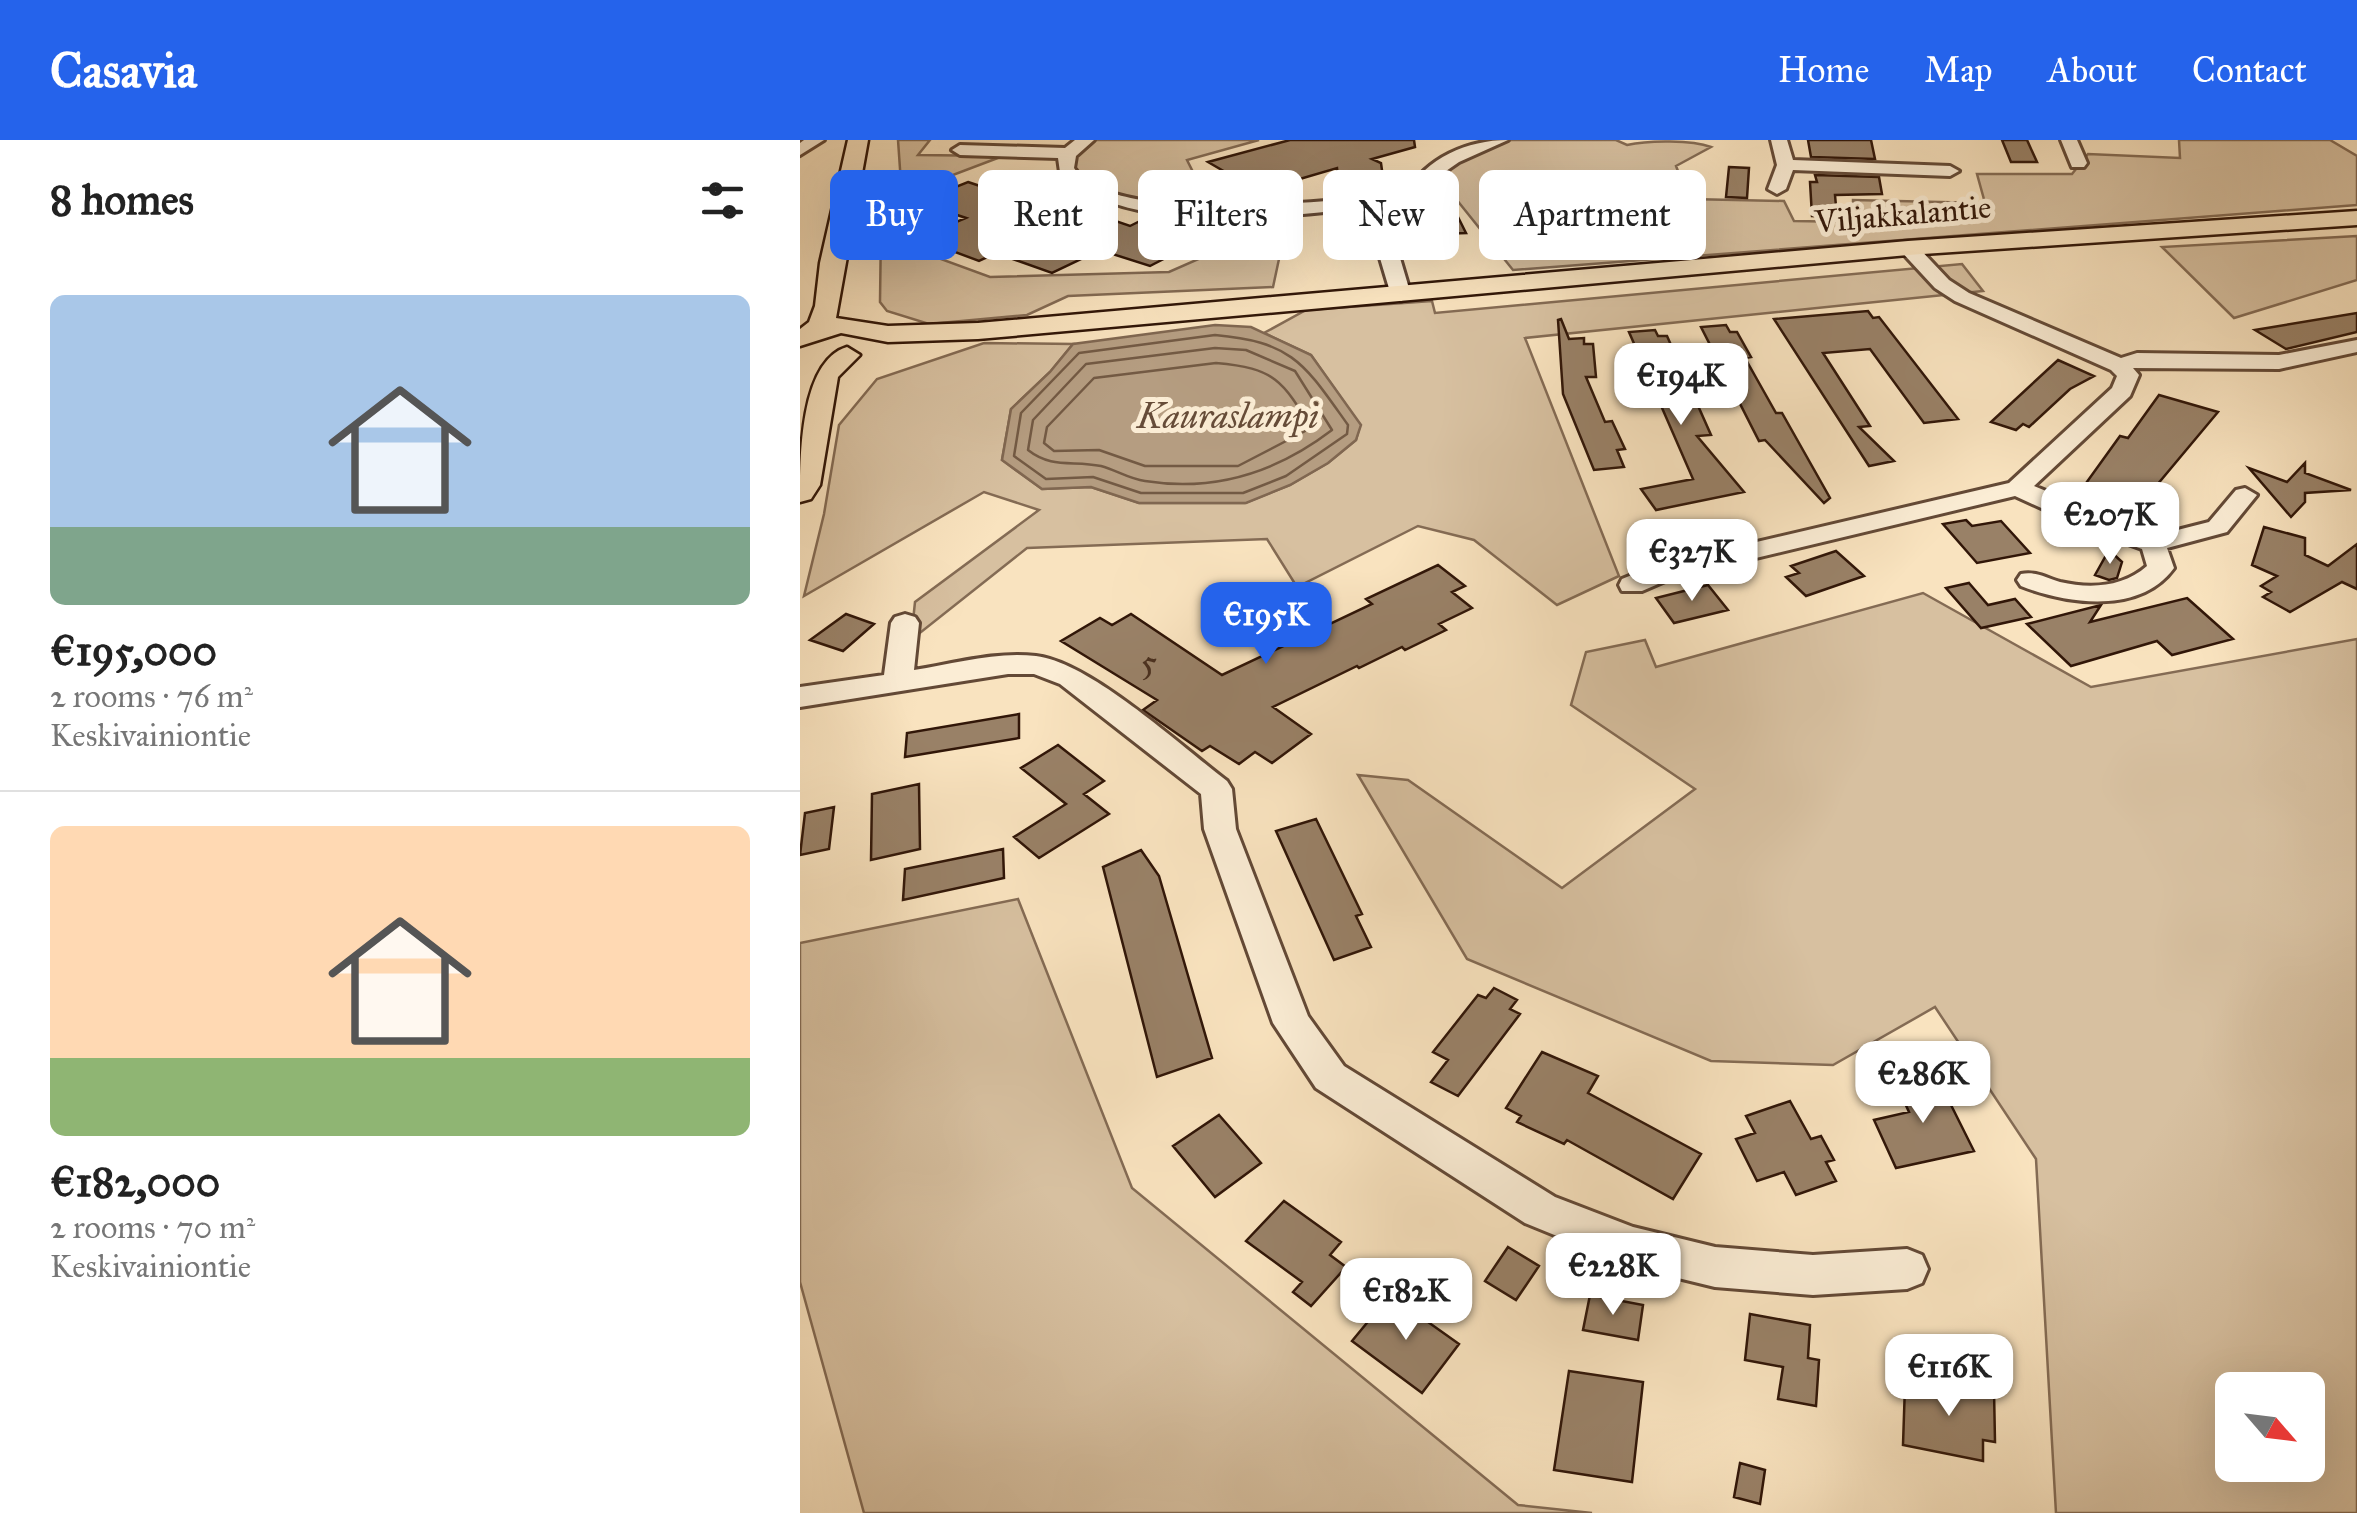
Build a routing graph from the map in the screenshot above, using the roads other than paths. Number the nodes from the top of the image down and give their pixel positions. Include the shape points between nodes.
1 (816, 140) edge
2 (858, 140) edge
3 (868, 140) edge
4 (1086, 140) edge
5 (1500, 140) edge
6 (1779, 140) edge
7 (2070, 140) edge
8 (800, 150) edge
9 (960, 150) dead end
10 (1068, 153) junction
11 (2078, 163) dead end
12 (1786, 164) junction
13 (1430, 170) edge
14 (1950, 171) dead end
15 (1777, 189) dead end
16 (1323, 204) edge
17 (2357, 218) edge
18 (1908, 248) junction
19 (1390, 260) edge
20 (1400, 295) junction
21 (859, 340) junction
22 (804, 342) edge
23 (2357, 346) edge
24 (2119, 364) junction
25 (800, 429) edge
26 (2018, 488) junction
27 (800, 493) edge
28 (2245, 495) dead end
29 (2153, 544) junction
30 (2030, 580) dead end
31 (1632, 585) dead end
32 (905, 624) dead end
33 (898, 682) junction
34 (800, 697) edge
35 (1907, 1269) dead end

1 - 8 street
2 - 22 main road via 827,314
3 - 21 main road via 848,251 850,311
4 - 10 street
5 - 13 street
6 - 12 street
7 - 11 street
9 - 10 street
10 - 16 street via 1064,167 1075,183 1112,202 1218,210
12 - 14 street
12 - 15 street
17 - 18 main road, Viljakkalantie
18 - 20 main road, Viljakkalantie
18 - 24 street via 1962,297
19 - 20 street
20 - 21 main road, Viljakkalantie
21 - 22 main road, Viljakkalantie
21 - 27 main road via 825,374
22 - 25 main road
23 - 24 street via 2279,362
24 - 26 street via 2128,376 2122,390
26 - 29 street
26 - 31 street via 1663,572
28 - 29 street via 2218,528
29 - 30 street via 2161,568 2152,578 2114,591 2077,594
32 - 33 street
33 - 34 street
33 - 35 street via 1008,665 1052,668 1216,788 1220,828 1292,1024 1330,1078 1540,1210 1632,1246 1716,1267 1813,1276

